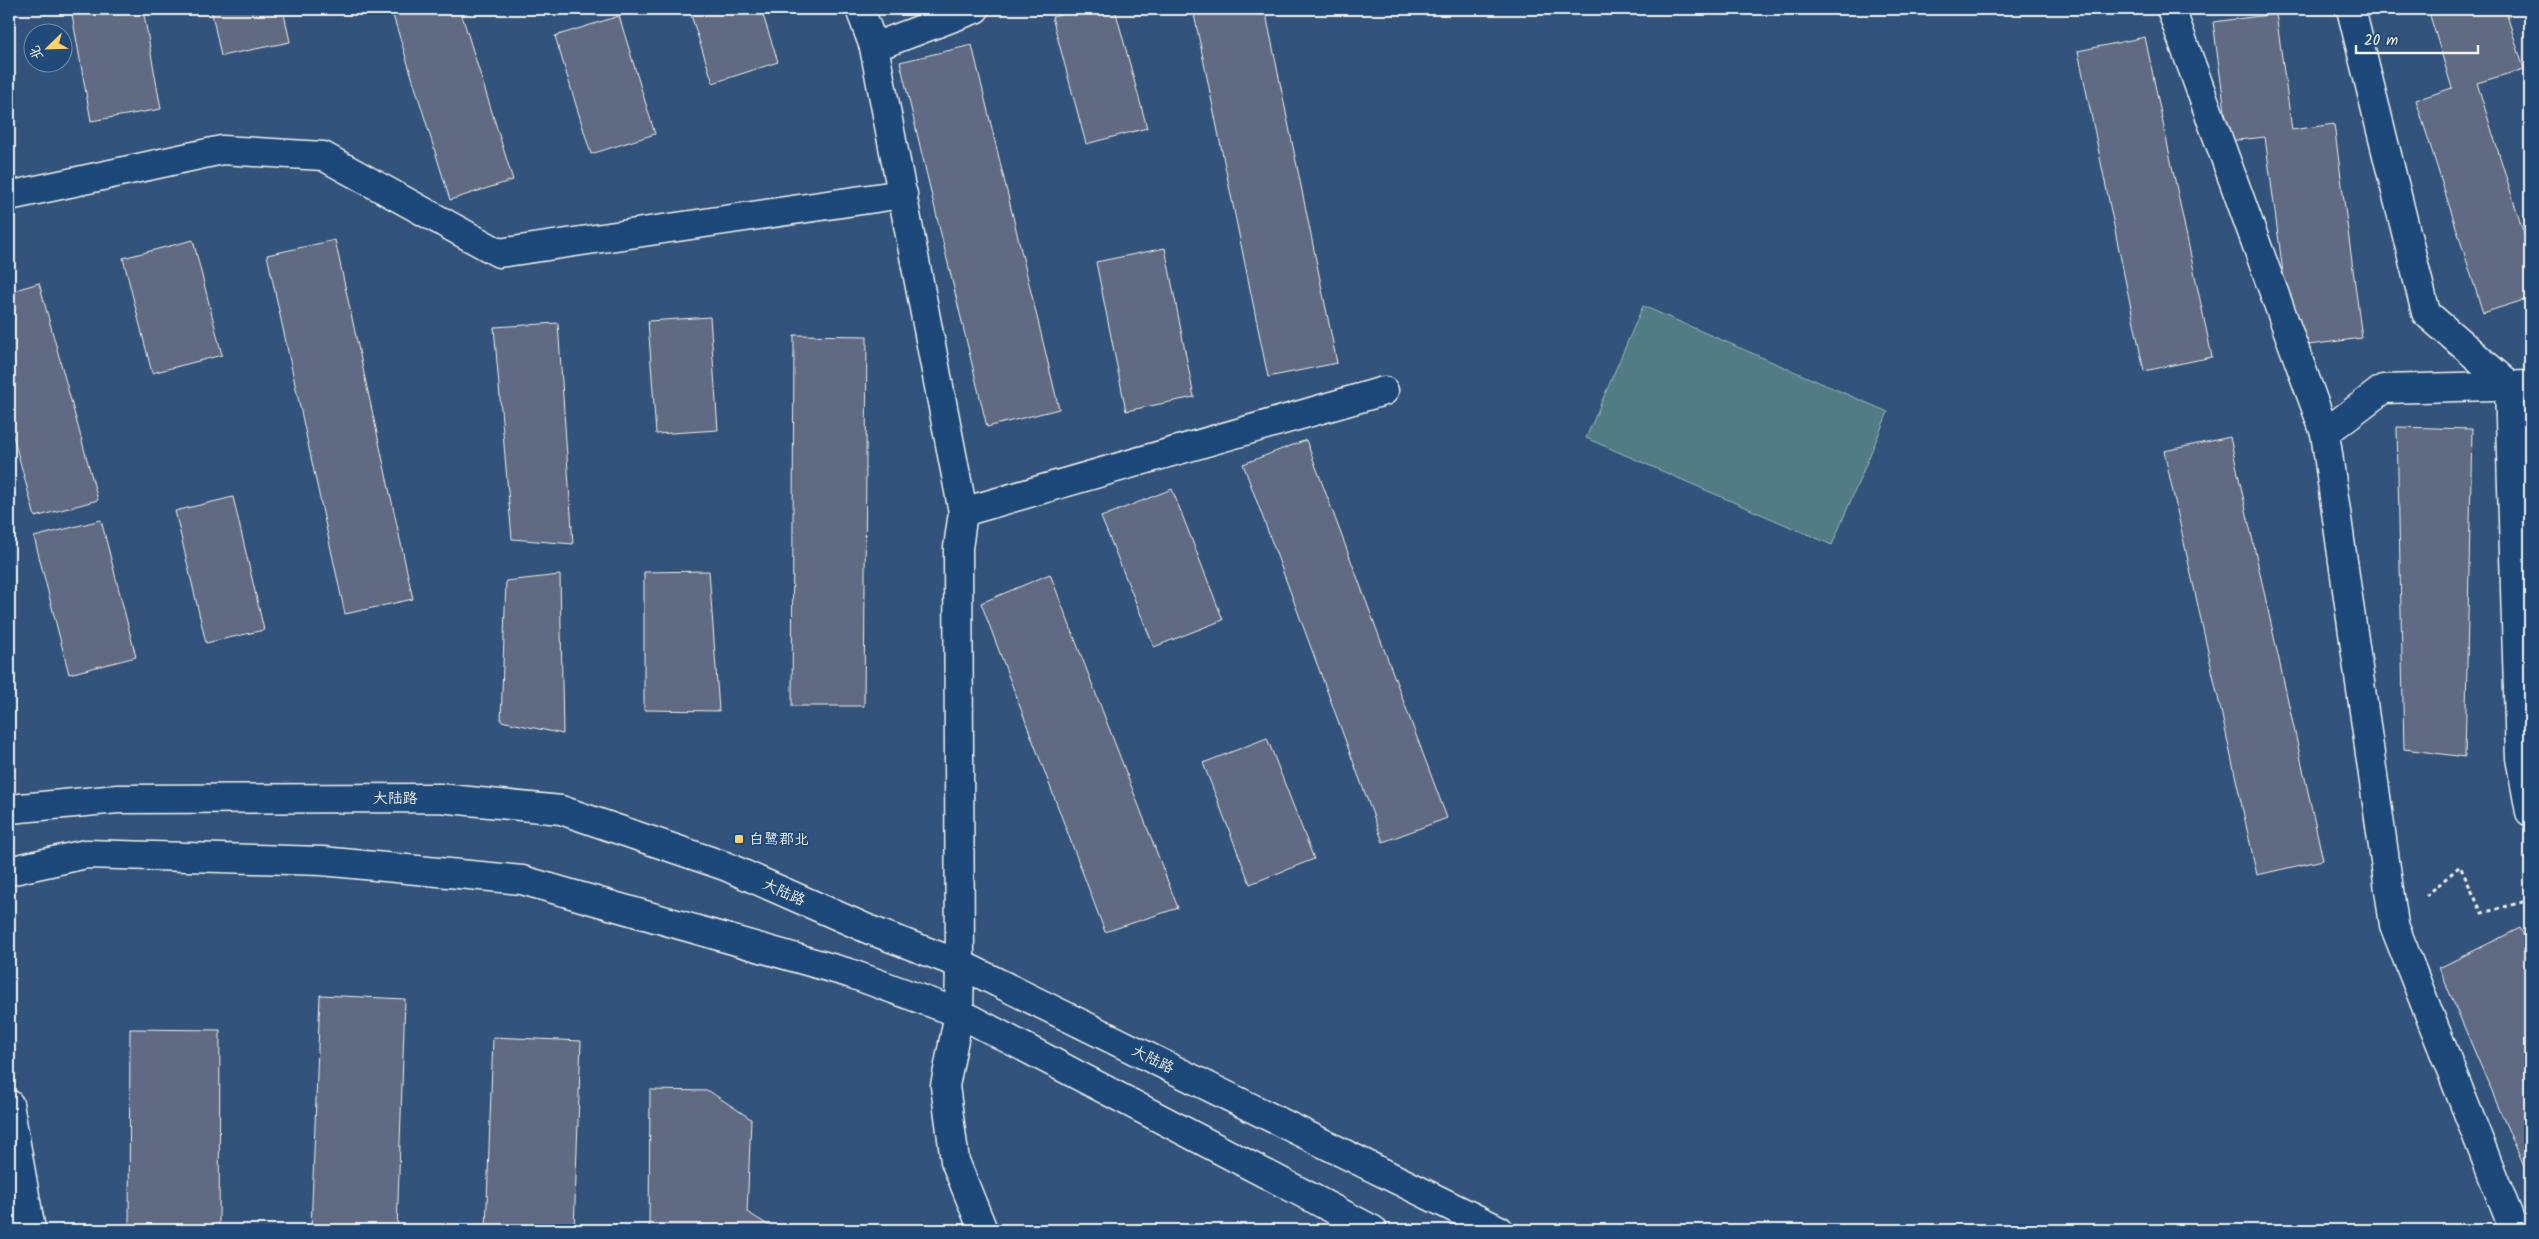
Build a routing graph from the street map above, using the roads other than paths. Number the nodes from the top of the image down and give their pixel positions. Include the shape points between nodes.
1 (860, 9) edge
2 (975, 9) edge
3 (2171, 9) edge
4 (2351, 9) edge
5 (874, 47) junction
6 (902, 194) junction
7 (9, 196) edge
8 (2520, 385) edge
9 (1384, 391) dead end
10 (2325, 433) junction
11 (963, 512) junction
12 (9, 809) edge
13 (2530, 812) edge
14 (9, 871) edge
15 (960, 964) junction
16 (958, 1013) junction
17 (9, 1104) edge
18 (31, 1230) edge
19 (983, 1230) edge
20 (1373, 1230) edge
21 (1499, 1230) edge
22 (2514, 1230) edge

1 - 5 street
2 - 5 street
3 - 10 street
4 - 8 street via 2426,312
5 - 6 street
6 - 7 street via 499,252 323,156 222,150
6 - 11 street
8 - 10 street via 2382,389
8 - 13 street via 2520,758
9 - 11 street
10 - 22 street via 2394,925
11 - 15 street via 958,548
12 - 15 street, 大陆路 via 118,799 439,798 561,810 725,866 870,930
14 - 16 street via 86,854 322,861 522,880 849,973
15 - 16 street
15 - 21 street, 大陆路
16 - 19 street via 945,1086 955,1161
16 - 20 street
17 - 18 street

